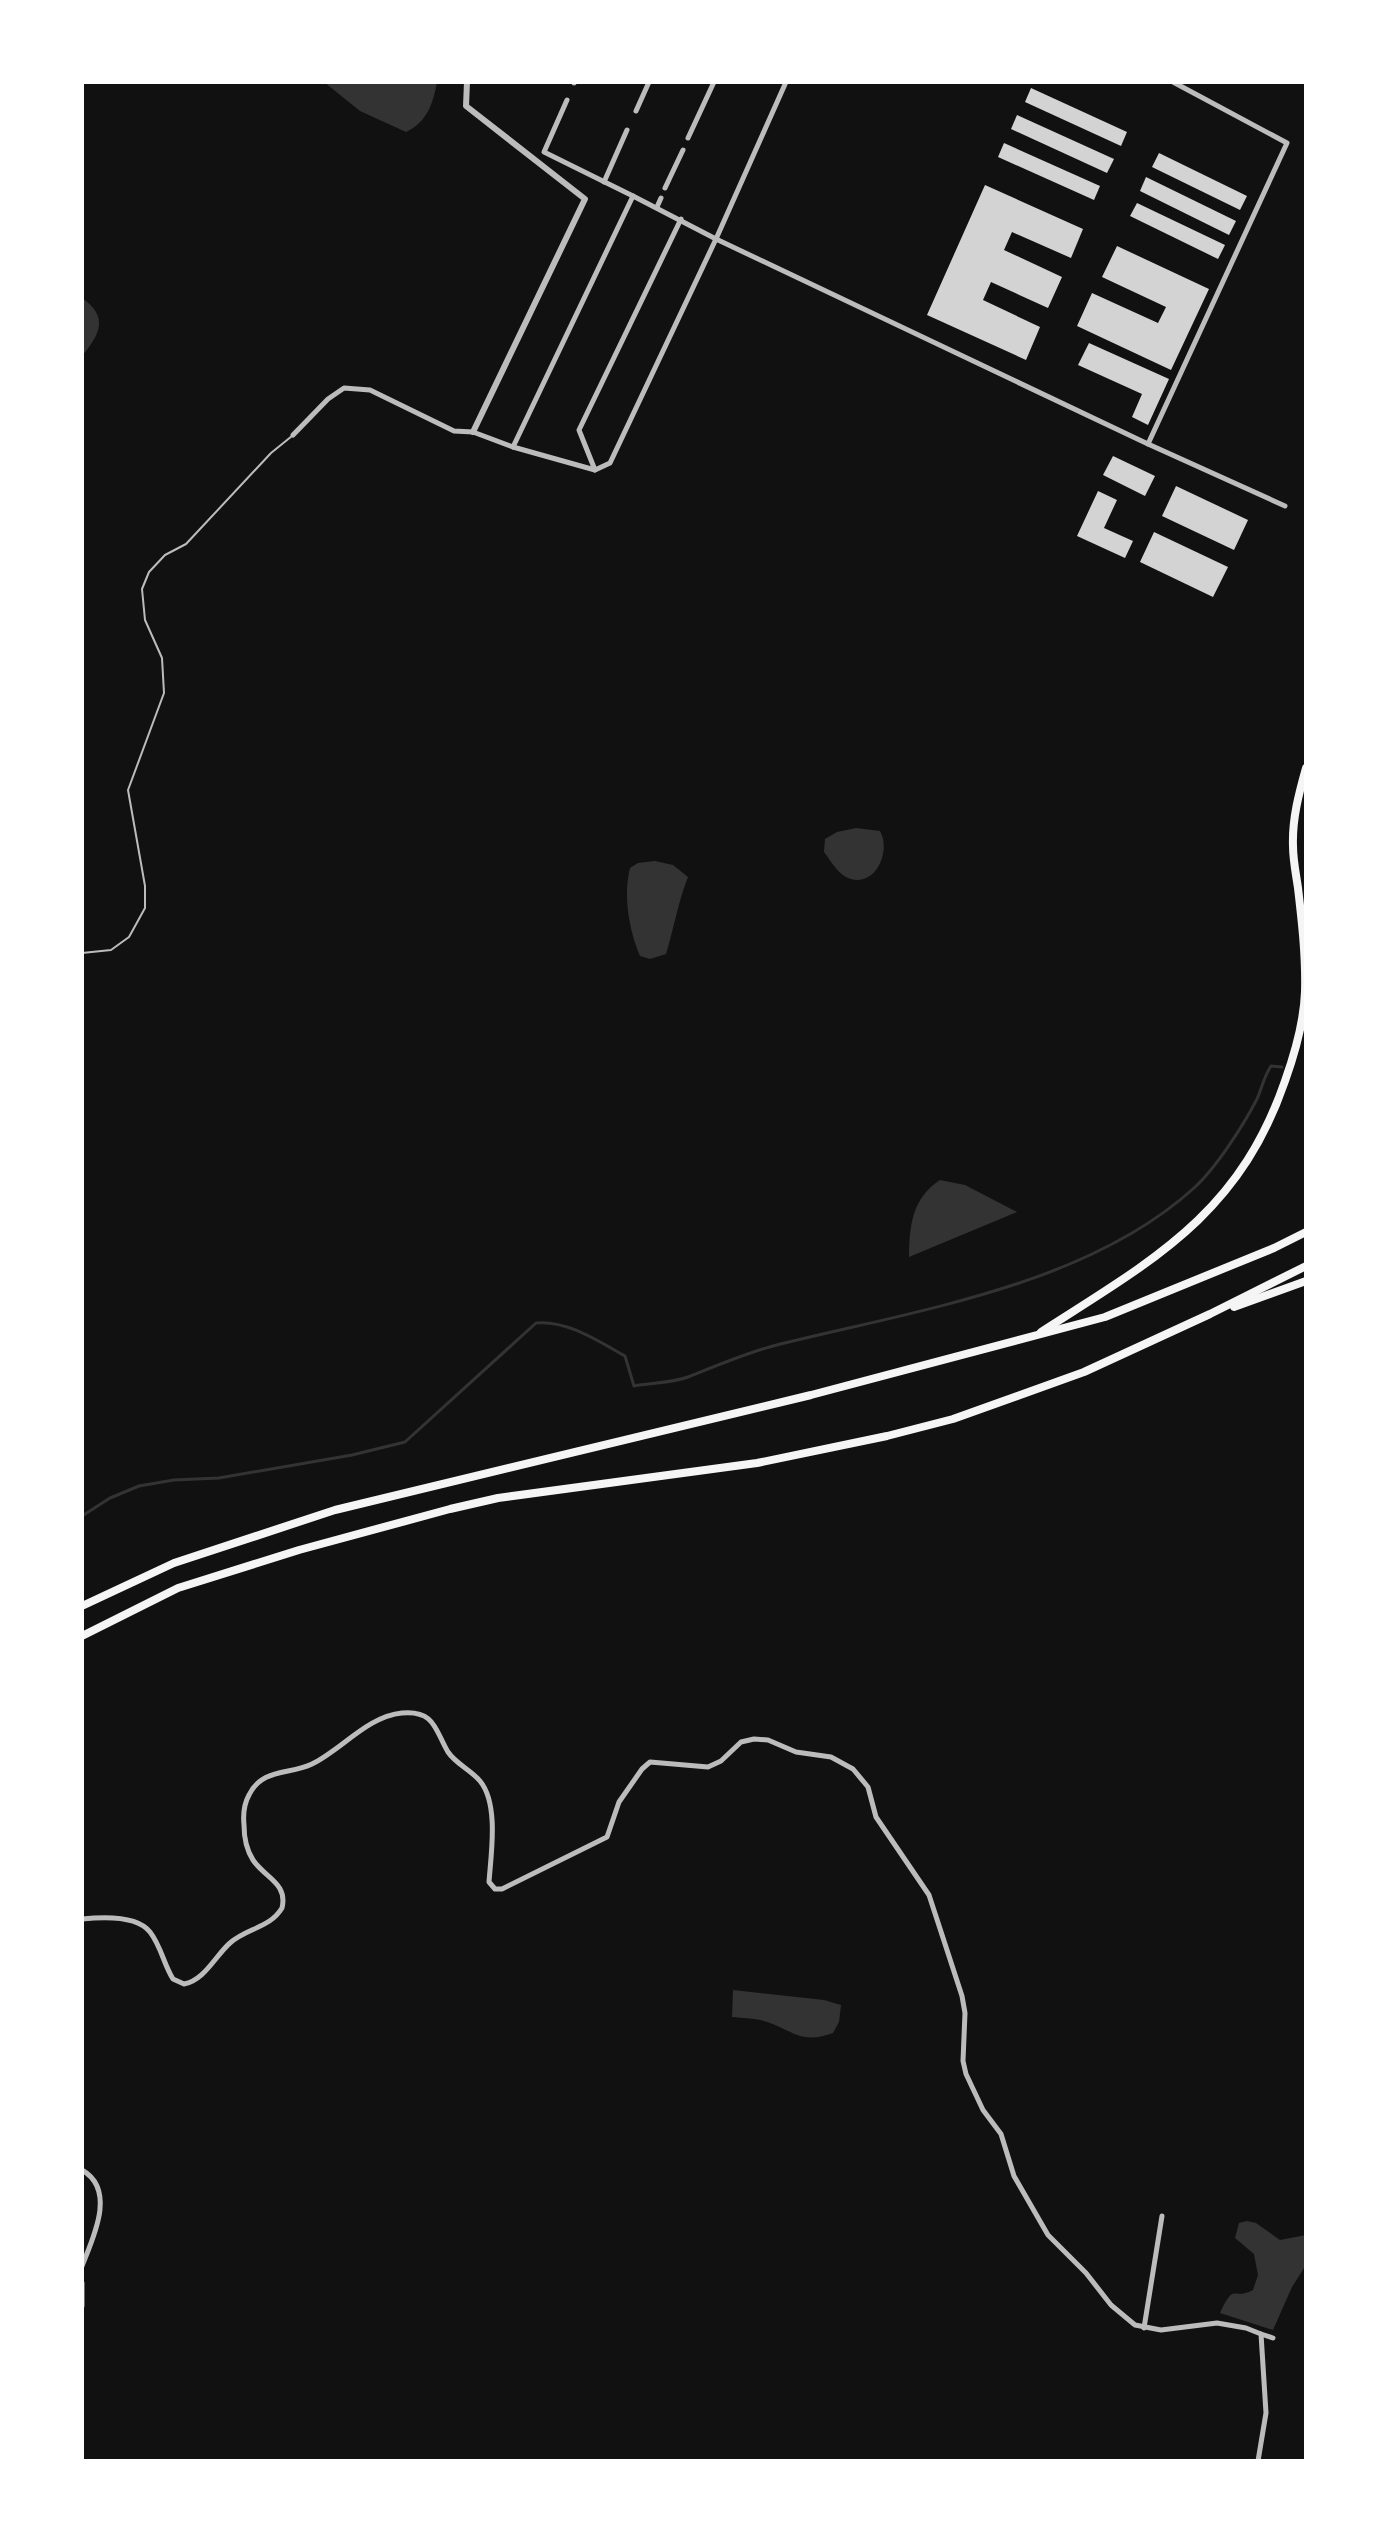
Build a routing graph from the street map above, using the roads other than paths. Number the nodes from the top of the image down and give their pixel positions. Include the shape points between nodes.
1 (467, 82) edge
2 (649, 82) edge
3 (714, 82) edge
4 (786, 82) edge
5 (1173, 82) edge
6 (567, 100) dead end
7 (636, 111) dead end
8 (627, 130) dead end
9 (688, 138) dead end
10 (683, 150) dead end
11 (604, 182) junction
12 (665, 188) dead end
13 (633, 196) junction
14 (661, 198) dead end
15 (657, 207) junction
16 (681, 219) junction
17 (716, 239) junction
18 (473, 432) junction
19 (293, 435) joint
20 (1148, 444) junction
21 (513, 447) junction
22 (595, 470) junction
23 (1285, 506) dead end
24 (1306, 768) edge
25 (1302, 919) junction
26 (1306, 933) edge
27 (82, 953) edge
28 (1306, 1232) edge
29 (1306, 1266) edge
30 (1306, 1281) edge
31 (1210, 1314) junction
32 (1033, 1337) junction
33 (82, 1606) edge
34 (82, 1636) edge
35 (82, 1919) edge
36 (82, 2170) edge
37 (1162, 2216) dead end
38 (82, 2266) edge
39 (82, 2283) edge
40 (82, 2306) edge
41 (1144, 2328) junction
42 (1261, 2334) junction
43 (1273, 2338) dead end
44 (1258, 2461) edge

1 - 18 street via 466,106 585,199
2 - 7 street
3 - 9 street
4 - 17 street
5 - 20 street via 1287,143
6 - 11 street via 544,152
8 - 11 street
10 - 12 street
11 - 13 street
13 - 15 street
13 - 21 street
14 - 15 street
15 - 16 street
16 - 17 street
16 - 22 street via 579,430
17 - 20 street
17 - 22 street via 610,463
18 - 19 street via 454,431 370,390 344,388
18 - 21 street
19 - 27 lane via 186,544 153,566 142,589 145,620 162,658 164,678 164,693 128,790 145,908 129,937 111,950
20 - 23 street
21 - 22 street
24 - 25 highway via 1293,845
25 - 26 highway
25 - 32 highway via 1305,993 1295,1051 1276,1109 1249,1159 1212,1209 1169,1248
28 - 32 highway via 1105,1317
29 - 31 highway
30 - 31 highway
31 - 34 highway via 1084,1372 953,1419 757,1463 450,1509 178,1588
32 - 33 highway via 335,1510 174,1563
35 - 41 street via 143,1925 173,1979 184,1984 197,1980 229,1943 263,1926 282,1908 281,1888 253,1860 245,1842 245,1807 253,1789 261,1779 311,1764 379,1720 400,1713 421,1714 434,1723 448,1751 485,1788 492,1837 489,1882 495,1889 607,1837 619,1802 650,1762 708,1767 741,1742 754,1739 831,1757 863,1780 876,1817 929,1895 962,1996 966,2074 1001,2134 1014,2176 1038,2222 1111,2305
36 - 38 street via 95,2181 101,2199
37 - 41 street
39 - 40 street
41 - 42 street via 1217,2323
42 - 43 street
42 - 44 street via 1266,2413

